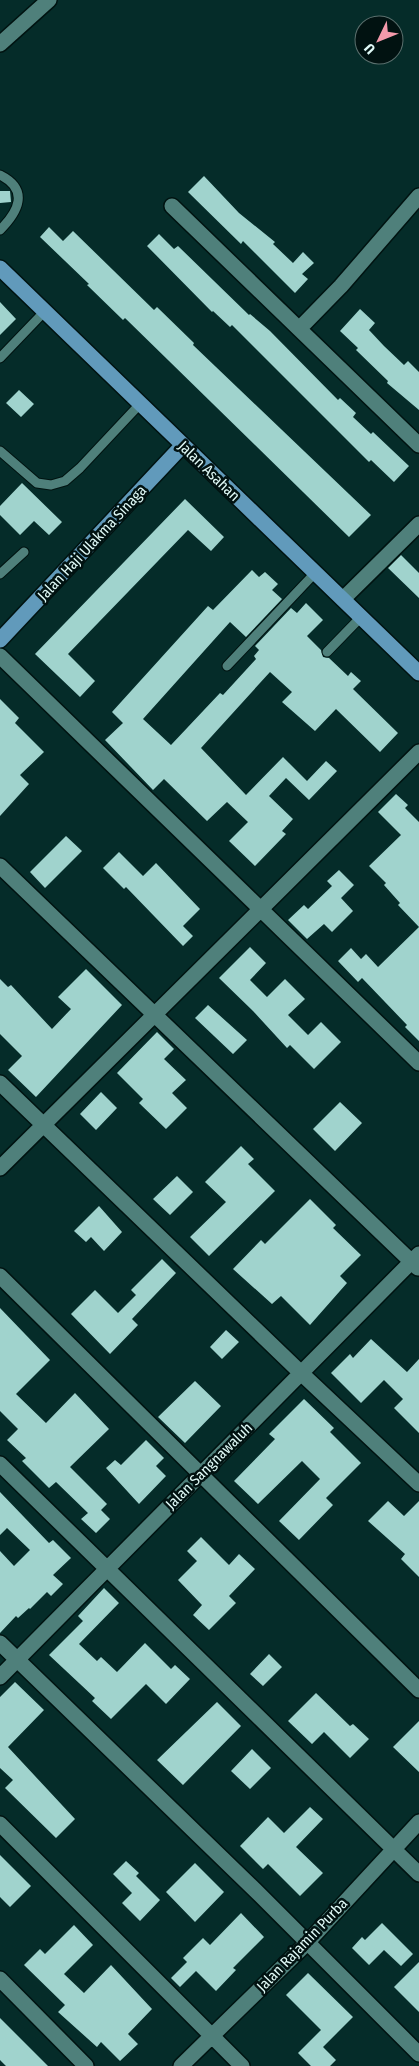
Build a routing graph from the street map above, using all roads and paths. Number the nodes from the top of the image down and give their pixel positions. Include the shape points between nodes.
1 (49, 0) edge
2 (0, 44) edge
3 (0, 175) edge
4 (419, 196) edge
5 (172, 206) dead end
6 (0, 230) edge
7 (0, 268) edge
8 (45, 311) junction
9 (300, 329) junction
10 (0, 358) edge
11 (140, 404) junction
12 (183, 445) junction
13 (419, 445) edge
14 (0, 451) edge
15 (419, 524) edge
16 (24, 552) dead end
17 (315, 573) junction
18 (0, 574) edge
19 (343, 599) junction
20 (360, 616) junction
21 (0, 640) edge
22 (327, 652) dead end
23 (0, 656) edge
24 (227, 666) dead end
25 (419, 673) edge
26 (419, 752) edge
27 (0, 866) edge
28 (260, 909) junction
29 (155, 1014) junction
30 (419, 1064) edge
31 (0, 1084) edge
32 (43, 1125) junction
33 (0, 1168) edge
34 (417, 1262) edge
35 (0, 1276) edge
36 (301, 1373) junction
37 (0, 1464) edge
38 (201, 1474) junction
39 (419, 1484) edge
40 (107, 1569) junction
41 (0, 1643) edge
42 (17, 1660) junction
43 (0, 1677) edge
44 (419, 1690) edge
45 (419, 1822) edge
46 (0, 1824) edge
47 (393, 1848) junction
48 (419, 1874) edge
49 (307, 1942) junction
50 (0, 1979) edge
51 (212, 2036) junction
52 (419, 2054) edge
53 (86, 2066) edge
54 (182, 2066) edge
55 (242, 2066) edge

1 - 2 street
3 - 6 lane via 17,191 19,203 15,214
4 - 9 street via 342,286
5 - 9 street
7 - 8 main road, Jalan Asahan
8 - 10 lane
8 - 11 main road, Jalan Asahan
9 - 13 street
11 - 12 main road, Jalan Asahan
11 - 14 lane via 80,468 65,480 51,485 37,483
12 - 17 main road, Jalan Asahan
12 - 21 main road, Jalan Haji Ulakma Sinaga
15 - 19 street
16 - 18 lane
17 - 19 main road, Jalan Asahan
17 - 24 lane
19 - 20 main road, Jalan Asahan
20 - 22 lane
20 - 25 main road, Jalan Asahan
23 - 28 street
26 - 28 street
27 - 29 street
28 - 29 street
28 - 30 street
29 - 32 street
29 - 34 street
31 - 32 street
32 - 33 street
32 - 36 street
34 - 36 street, Jalan Sangnawaluh
35 - 38 street
36 - 38 street, Jalan Sangnawaluh
36 - 39 street
37 - 40 street
38 - 40 street, Jalan Sangnawaluh
38 - 44 street
40 - 42 street, Jalan Sangnawaluh
40 - 47 street
41 - 42 street
42 - 43 street, Jalan Sangnawaluh
42 - 49 street
45 - 47 street, Jalan Rajamin Purba
46 - 51 street
47 - 48 street
47 - 49 street, Jalan Rajamin Purba
49 - 51 street, Jalan Rajamin Purba
49 - 52 street
50 - 53 street
51 - 54 street, Jalan Rajamin Purba
51 - 55 street

